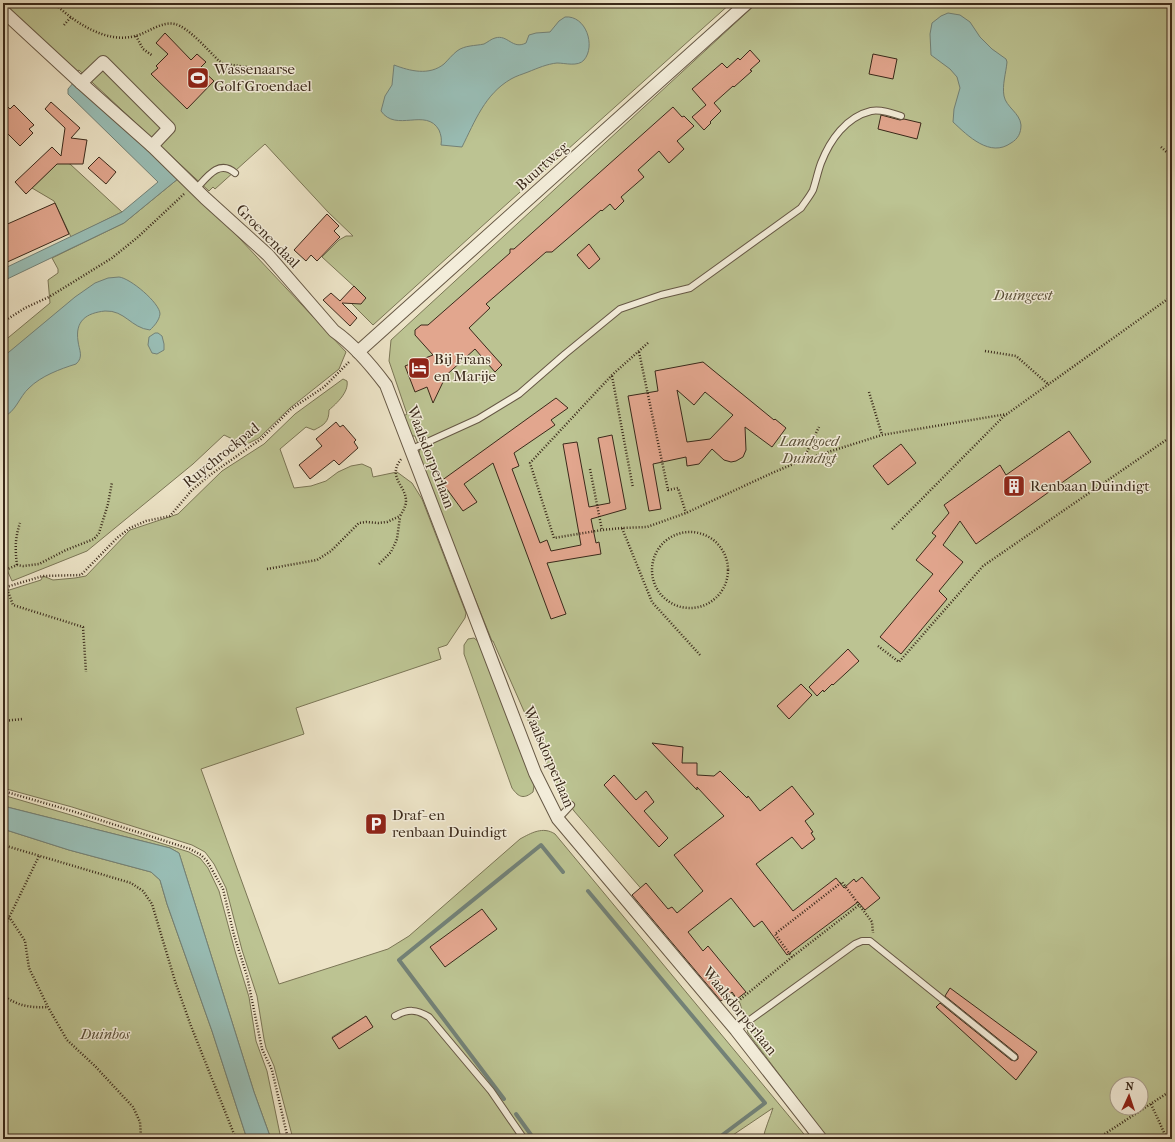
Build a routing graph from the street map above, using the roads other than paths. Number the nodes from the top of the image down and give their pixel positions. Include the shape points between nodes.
1 (747, 3) edge
2 (3, 11) edge
3 (81, 84) junction
4 (901, 116) dead end
5 (152, 146) junction
6 (235, 173) dead end
7 (194, 187) junction
8 (358, 352) junction
9 (412, 451) junction
10 (571, 805) dead end
11 (558, 819) junction
12 (395, 1016) dead end
13 (736, 1030) junction
14 (1014, 1057) dead end
15 (524, 1139) edge
16 (821, 1139) edge

1 - 8 street, Buurtweg
2 - 3 street, Groenendaal
3 - 5 street, Groenendaal
3 - 5 street via 103,62 169,128
4 - 9 lane via 872,110 855,117 833,138 812,191 801,208 690,288 620,309 519,394 478,419
5 - 7 street, Groenendaal
6 - 7 lane via 229,168 216,169
7 - 8 street, Groenendaal via 268,255 334,331
8 - 9 street, Waalsdorperlaan via 386,385
9 - 11 street, Waalsdorperlaan via 536,773
10 - 11 lane
11 - 13 street, Waalsdorperlaan
12 - 15 lane via 410,1010 429,1017 491,1091
13 - 14 lane via 862,941 870,942
13 - 16 street, Waalsdorperlaan

